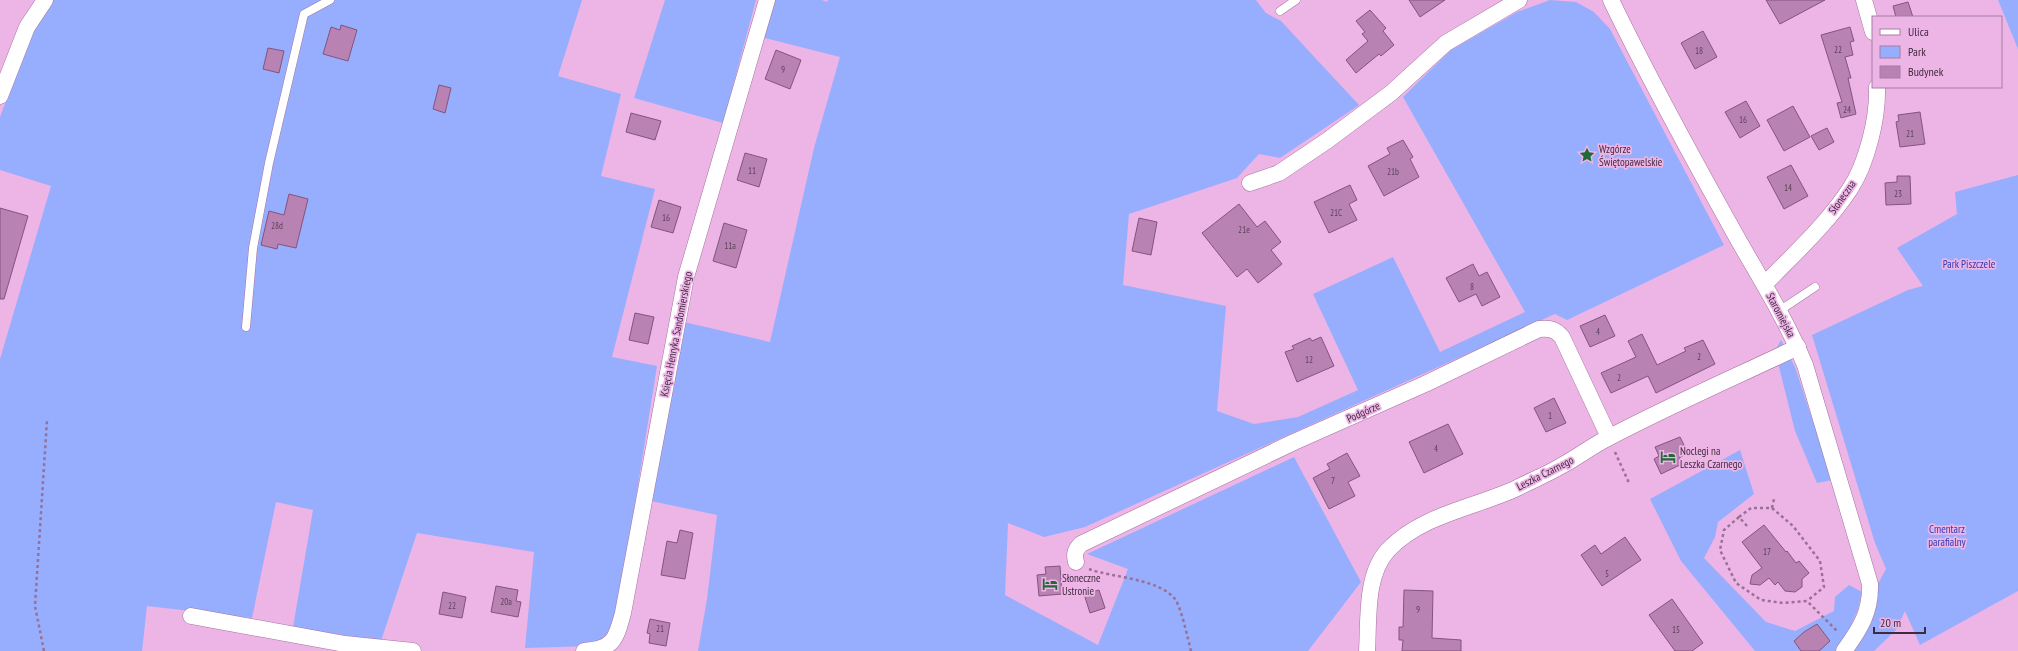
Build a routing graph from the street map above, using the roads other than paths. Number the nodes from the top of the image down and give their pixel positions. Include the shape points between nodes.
1 (45, 0) edge
2 (330, 0) edge
3 (767, 0) edge
4 (1296, 0) edge
5 (1519, 0) edge
6 (1611, 0) edge
7 (1864, 0) edge
8 (1280, 11) dead end
9 (1872, 28) edge
10 (1877, 88) edge
11 (0, 96) edge
12 (1250, 183) dead end
13 (1765, 284) junction
14 (1815, 287) dead end
15 (1779, 311) junction
16 (246, 327) dead end
17 (1798, 347) junction
18 (1609, 437) junction
19 (1076, 562) road end
20 (192, 616) dead end
21 (1846, 648) edge
22 (413, 651) edge
23 (584, 651) edge
24 (1367, 651) edge

1 - 11 street via 28,27
2 - 16 lane via 304,14 261,209 254,248
3 - 23 street, Księcia Henryka Sandomierskiego via 686,277 620,626 613,642 607,646
4 - 8 lane
5 - 12 street via 1446,43 1391,93 1280,173
6 - 13 street, Staromiejska via 1639,58
7 - 9 street
10 - 13 street, Słoneczna via 1878,99 1872,131 1862,165 1851,188 1836,209
13 - 15 street, Staromiejska
14 - 15 lane
15 - 17 street, Staromiejska
17 - 18 street, Leszka Czarnego
17 - 21 street, Staromiejska via 1834,458 1870,584 1866,615
18 - 19 street, Podgórze via 1562,337 1556,330 1539,329 1081,544 1076,549
18 - 24 street, Leszka Czarnego via 1561,467 1510,491 1418,526 1388,550 1379,563 1374,577 1370,597
20 - 22 street via 346,644

